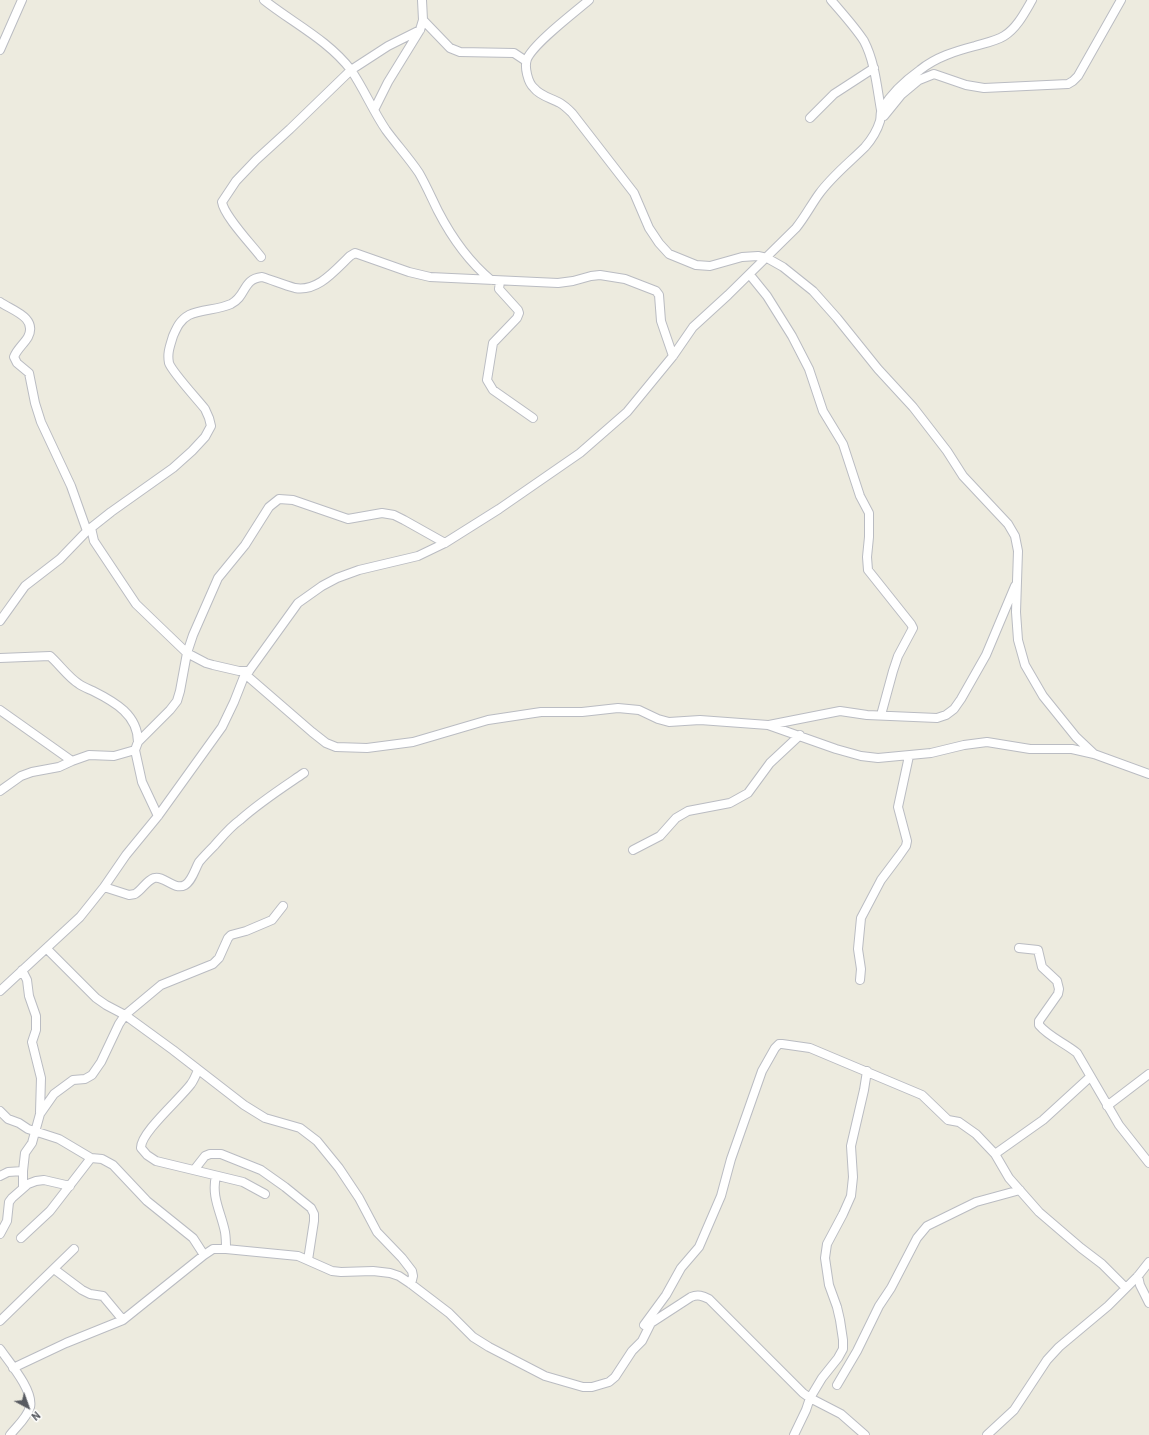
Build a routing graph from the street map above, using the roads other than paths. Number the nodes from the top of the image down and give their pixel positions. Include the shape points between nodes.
1 (22, 0) edge
2 (264, 0) edge
3 (422, 0) edge
4 (589, 0) edge
5 (831, 0) edge
6 (1032, 0) edge
7 (1121, 0) edge
8 (423, 20) junction
9 (420, 30) junction
10 (0, 50) edge
11 (526, 61) junction
12 (874, 68) junction
13 (351, 70) junction
14 (374, 110) junction
15 (881, 110) junction
16 (810, 118) dead end
17 (880, 120) junction
18 (261, 257) dead end
19 (766, 258) junction
20 (750, 274) junction
21 (491, 280) junction
22 (500, 281) junction
23 (0, 302) edge
24 (673, 356) junction
25 (533, 418) dead end
26 (89, 529) junction
27 (445, 543) junction
28 (1017, 582) junction
29 (0, 621) edge
30 (187, 653) junction
31 (0, 658) edge
32 (247, 672) junction
33 (0, 710) edge
34 (881, 715) junction
35 (9, 716) junction
36 (0, 721) edge
37 (768, 725) junction
38 (800, 735) junction
39 (138, 742) junction
40 (135, 750) junction
41 (1094, 754) junction
42 (909, 756) junction
43 (72, 761) junction
44 (304, 773) dead end
45 (1149, 774) edge
46 (0, 791) edge
47 (158, 816) junction
48 (633, 850) dead end
49 (104, 887) junction
50 (283, 906) dead end
51 (47, 948) junction
52 (1019, 948) dead end
53 (22, 970) junction
54 (860, 980) dead end
55 (0, 991) edge
56 (125, 1015) junction
57 (198, 1070) junction
58 (867, 1071) junction
59 (1149, 1074) edge
60 (1090, 1077) junction
61 (1107, 1106) junction
62 (0, 1111) edge
63 (40, 1114) junction
64 (35, 1131) junction
65 (995, 1154) junction
66 (91, 1158) junction
67 (1149, 1163) edge
68 (194, 1170) junction
69 (23, 1171) junction
70 (0, 1176) edge
71 (216, 1176) junction
72 (70, 1186) junction
73 (23, 1188) junction
74 (1020, 1190) junction
75 (265, 1194) dead end
76 (0, 1234) edge
77 (21, 1238) dead end
78 (74, 1249) dead end
79 (226, 1249) junction
80 (204, 1255) junction
81 (308, 1260) junction
82 (1149, 1262) edge
83 (54, 1269) junction
84 (1138, 1276) junction
85 (411, 1284) junction
86 (1125, 1287) junction
87 (1149, 1303) edge
88 (0, 1320) edge
89 (123, 1320) junction
90 (0, 1349) edge
91 (634, 1349) junction
92 (13, 1368) junction
93 (837, 1385) dead end
94 (810, 1398) junction
95 (10, 1435) edge
96 (794, 1435) edge
97 (865, 1435) edge
98 (987, 1435) edge

1 - 10 street
2 - 13 street via 330,47
3 - 8 street
4 - 11 street via 546,37
5 - 12 street via 864,42
6 - 15 street via 1020,19 1004,36 951,52 930,62 911,76
7 - 17 street via 1078,76 1068,84 984,88 934,74 919,80
8 - 9 street
8 - 11 street via 450,48 460,52 514,53
9 - 13 street via 388,46
9 - 14 street
11 - 19 street via 528,79 532,87 538,93 561,103 572,113 634,193 649,228 669,254 696,265 710,266 752,256
12 - 15 street
12 - 16 street via 834,94
13 - 14 street
13 - 18 street via 256,160 236,181 222,202 232,222
14 - 21 street via 419,174 461,250
15 - 17 street
17 - 19 street via 875,134 865,147 826,185 805,217 784,242
19 - 20 street
19 - 28 street via 783,267 813,291 913,407 963,476 1008,524 1018,551
20 - 24 street via 693,327
20 - 34 street via 768,296 792,336 809,369 823,411 843,444 860,496 869,513 868,570 913,628 898,656
21 - 22 street
21 - 26 street via 430,277 355,253 316,285 296,288 256,277 250,280 233,303 184,318 169,348 170,365 205,409 210,418 210,426 205,437 173,468
22 - 24 street via 558,283 600,275 625,279 650,288 659,295 661,321
22 - 25 street via 499,289 519,313 511,326 493,343 487,380 493,390
23 - 26 street via 21,313 30,327 28,336 14,357 29,373 34,403 41,422
24 - 27 street via 627,412 580,453
26 - 29 street via 60,559 25,586
26 - 30 street via 94,541 136,604
27 - 30 street via 394,515 382,513 348,519 293,500 279,499 269,507 245,545 218,578
27 - 32 street via 418,556 359,570 322,586 298,603
28 - 34 street via 986,655 954,709 937,718
28 - 41 street via 1018,640 1025,665 1043,696 1076,737
30 - 32 street via 206,663
30 - 39 street via 177,701
31 - 39 street via 50,656 73,680 129,715 136,725
32 - 37 street via 312,732 336,748 367,748 413,742 488,720 541,712 582,712 612,708 639,710 668,722 700,720
32 - 47 street via 222,727
33 - 35 street
34 - 37 street via 840,711
35 - 36 street
35 - 43 street
37 - 38 street
38 - 42 street via 861,756
38 - 48 street via 770,763 748,793 730,803 688,811 676,818 660,836
39 - 40 street
40 - 43 street via 114,756 93,755
40 - 47 street via 142,782
41 - 42 street via 1072,749 1030,749 988,742
41 - 45 street
42 - 54 street via 898,807 906,846 881,880 861,918 858,949
43 - 46 street via 21,776
44 - 49 street via 238,821 200,861 186,885 177,886 155,878 149,880 135,894 129,895
47 - 49 street
49 - 51 street via 80,917
50 - 56 street via 272,920 231,935 213,964 164,983
51 - 53 street
51 - 56 street via 89,992
52 - 60 street via 1038,950 1042,967 1059,985 1058,994 1039,1021 1039,1025 1077,1053
53 - 55 street
53 - 63 street via 36,1016 36,1030 32,1042 41,1078
56 - 57 street
56 - 63 street via 92,1075 66,1084 54,1094
57 - 68 street via 191,1084 156,1123 141,1145 146,1155 156,1160
57 - 85 street via 253,1111 265,1118 300,1128 317,1141 359,1198 377,1232 412,1271
58 - 65 street via 922,1095 948,1120 959,1122 976,1134
58 - 91 street via 810,1048 782,1044 775,1048 762,1071 731,1159 721,1196 706,1231 656,1309 646,1320
58 - 94 street via 852,1146 851,1196 827,1244 825,1258 829,1285 840,1320 843,1349
59 - 61 street
60 - 61 street
60 - 65 street via 1043,1120
61 - 67 street
62 - 64 street via 8,1119
63 - 64 street
64 - 66 street via 59,1139
64 - 69 street via 32,1143 25,1153
65 - 74 street via 1009,1178
66 - 72 street
66 - 80 street via 113,1165 147,1201 193,1238
68 - 71 street
68 - 81 street via 204,1156 221,1154 261,1170 285,1186 311,1208 314,1214
69 - 70 street via 8,1172
69 - 73 street
71 - 75 street via 243,1182
71 - 79 street via 214,1193 225,1233
72 - 73 street via 44,1180
72 - 77 street via 50,1212
73 - 76 street via 9,1202 7,1221
74 - 86 street via 1039,1212 1102,1264
74 - 93 street via 976,1202 922,1231
78 - 83 street
79 - 80 street via 213,1249
79 - 81 street via 298,1256
80 - 89 street
81 - 85 street via 332,1271 390,1273
82 - 84 street
83 - 88 street
83 - 89 street via 82,1290 103,1296
84 - 86 street
84 - 87 street
85 - 91 street via 449,1313 473,1337 549,1378 583,1388 607,1383 615,1377
86 - 98 street via 1059,1347 1047,1360 1014,1410
89 - 92 street
90 - 92 street
91 - 94 street via 642,1341 653,1320 695,1295 702,1296 709,1299
92 - 95 street via 27,1390 30,1406 21,1423
94 - 96 street
94 - 97 street via 841,1414

